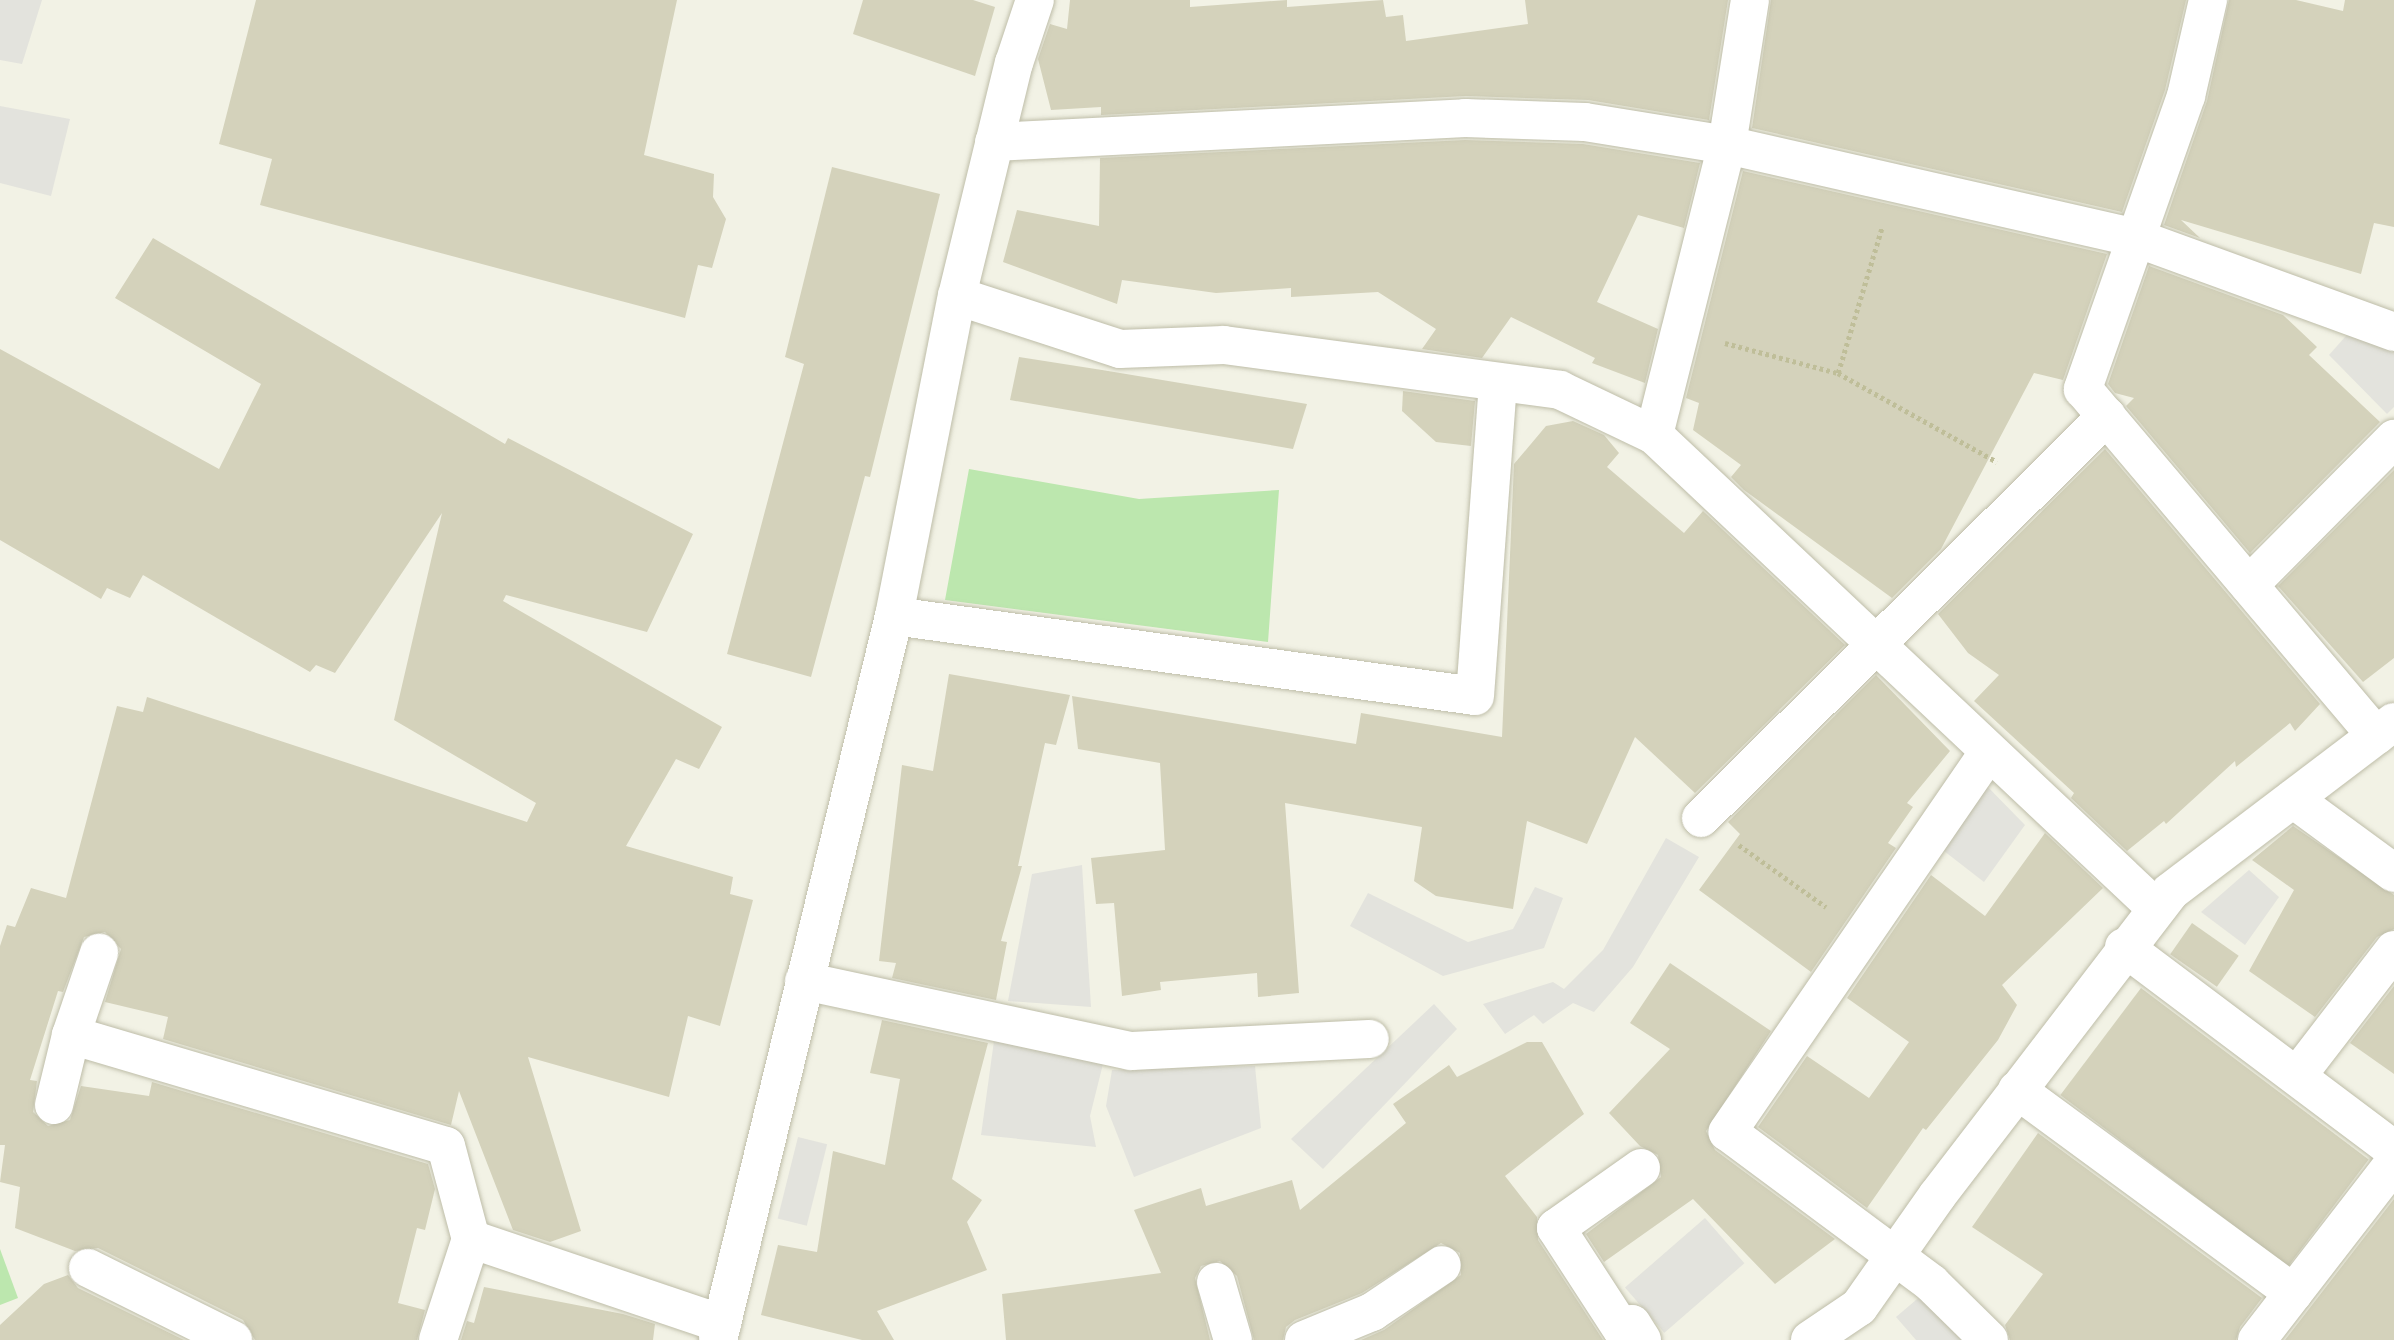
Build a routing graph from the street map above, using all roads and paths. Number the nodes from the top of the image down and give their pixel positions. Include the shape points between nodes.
1 (1035, 0) edge
2 (1750, 0) edge
3 (2208, 0) edge
4 (994, 142) junction
5 (1727, 145) junction
6 (1895, 183) junction
7 (2136, 238) junction
8 (957, 296) junction
9 (2392, 321) edge
10 (1680, 331) junction
11 (1838, 373) junction
12 (1498, 384) junction
13 (2107, 416) junction
14 (1654, 435) junction
15 (2394, 439) edge
16 (2037, 485) junction
17 (2249, 585) junction
18 (894, 615) junction
19 (1874, 644) junction
20 (2385, 729) edge
21 (1988, 753) junction
22 (2293, 799) junction
23 (1701, 818) joint
24 (2394, 873) edge
25 (2156, 908) junction
26 (1864, 934) junction
27 (2124, 947) junction
28 (2394, 950) edge
29 (99, 953) dead end
30 (804, 981) junction
31 (71, 1035) junction
32 (1370, 1040) dead end
33 (2297, 1076) junction
34 (2017, 1090) junction
35 (54, 1105) dead end
36 (2394, 1150) edge
37 (2394, 1163) edge
38 (1641, 1168) dead end
39 (471, 1239) junction
40 (1895, 1255) junction
41 (1442, 1265) dead end
42 (88, 1268) dead end
43 (1216, 1282) dead end
44 (2293, 1293) junction
45 (720, 1332) edge
46 (233, 1340) edge
47 (438, 1340) edge
48 (1233, 1340) edge
49 (1304, 1340) edge
50 (1642, 1340) edge
51 (1810, 1340) edge
52 (1989, 1340) edge
53 (2257, 1340) edge

1 - 4 street
2 - 5 street
3 - 7 street via 2186,96
4 - 5 street via 1465,118 1585,122
4 - 8 street
5 - 6 street
5 - 10 street
6 - 7 street
6 - 11 path
7 - 9 street
7 - 13 street via 2083,388
8 - 12 street via 1119,349 1224,345
8 - 18 street
10 - 11 path
10 - 14 street
11 - 16 path
12 - 14 street via 1560,390
12 - 18 street via 1475,696
13 - 16 street
13 - 17 street
14 - 19 street
15 - 17 street
16 - 19 street
17 - 20 street
18 - 30 street
19 - 21 street
19 - 23 street
20 - 22 street
21 - 25 street
21 - 26 street
22 - 24 street
22 - 25 street via 2170,891
23 - 26 path
25 - 27 street
26 - 40 street via 1728,1132
27 - 33 street
27 - 34 street
28 - 33 street
29 - 31 street
30 - 32 street via 1131,1051
30 - 45 street
31 - 35 street
31 - 39 street via 446,1146
33 - 36 street
34 - 40 street
34 - 44 street
37 - 44 street
38 - 50 street via 1556,1228 1623,1331 1632,1324
39 - 45 street
39 - 47 street
40 - 51 street via 1859,1307
40 - 52 street
41 - 49 street via 1372,1312
42 - 46 street
43 - 48 street
44 - 53 street

